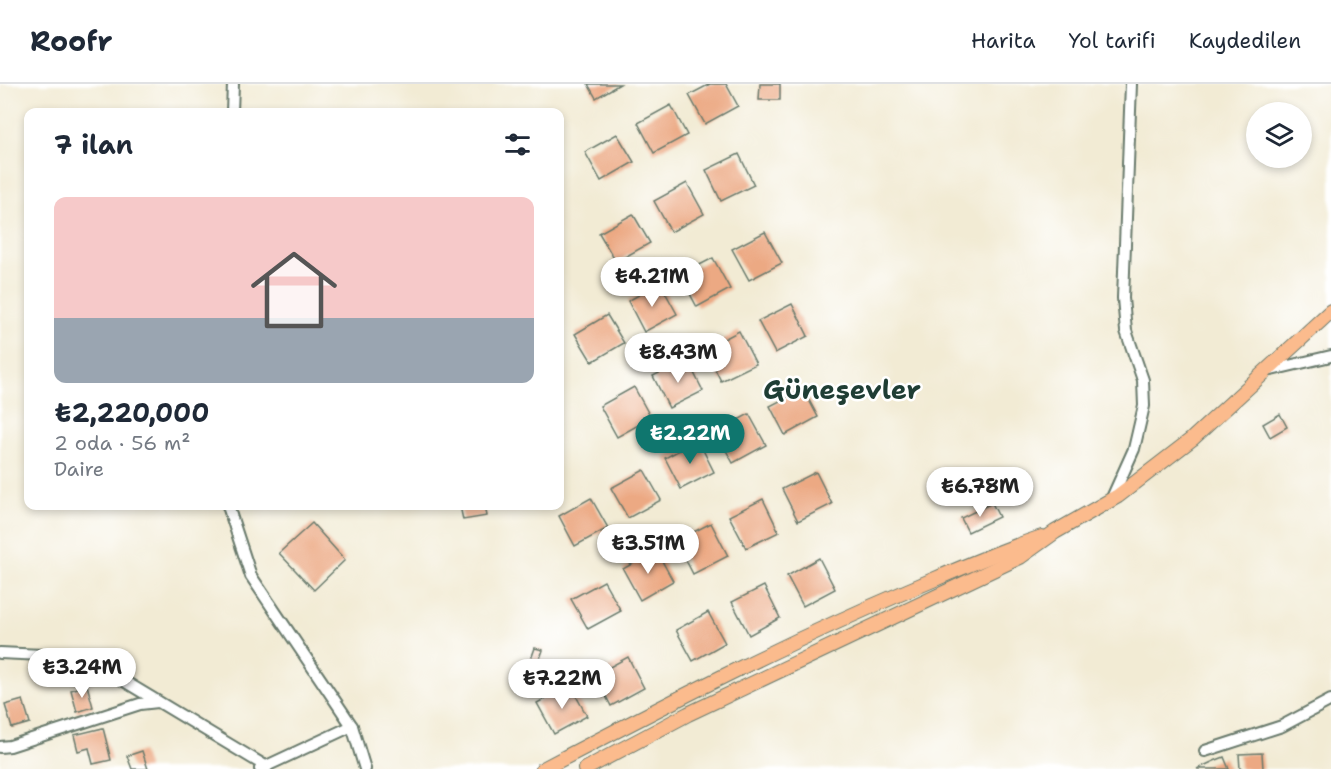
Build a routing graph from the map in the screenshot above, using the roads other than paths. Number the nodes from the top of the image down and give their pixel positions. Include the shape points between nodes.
1 (233, 84) edge
2 (1131, 84) edge
3 (232, 108) edge
4 (1331, 311) edge
5 (1331, 356) edge
6 (1267, 371) junction
7 (1111, 500) junction
8 (229, 510) edge
9 (1055, 532) junction
10 (0, 653) edge
11 (1331, 700) edge
12 (158, 702) junction
13 (352, 726) junction
14 (0, 747) edge
15 (1205, 752) dead end
16 (263, 768) edge
17 (365, 769) edge
18 (543, 769) edge
19 (585, 769) edge

1 - 3 street
2 - 7 street via 1123,298 1126,331 1143,380 1144,406 1134,449
4 - 6 main road
5 - 6 street
6 - 7 main road via 1192,439
7 - 9 main road
8 - 13 street via 251,576
9 - 18 main road via 1004,549 851,615 696,689
9 - 19 main road via 1020,557 688,714
10 - 12 street via 84,657
11 - 15 street via 1282,726
12 - 14 street via 140,704
12 - 16 street
13 - 16 street
13 - 17 street

